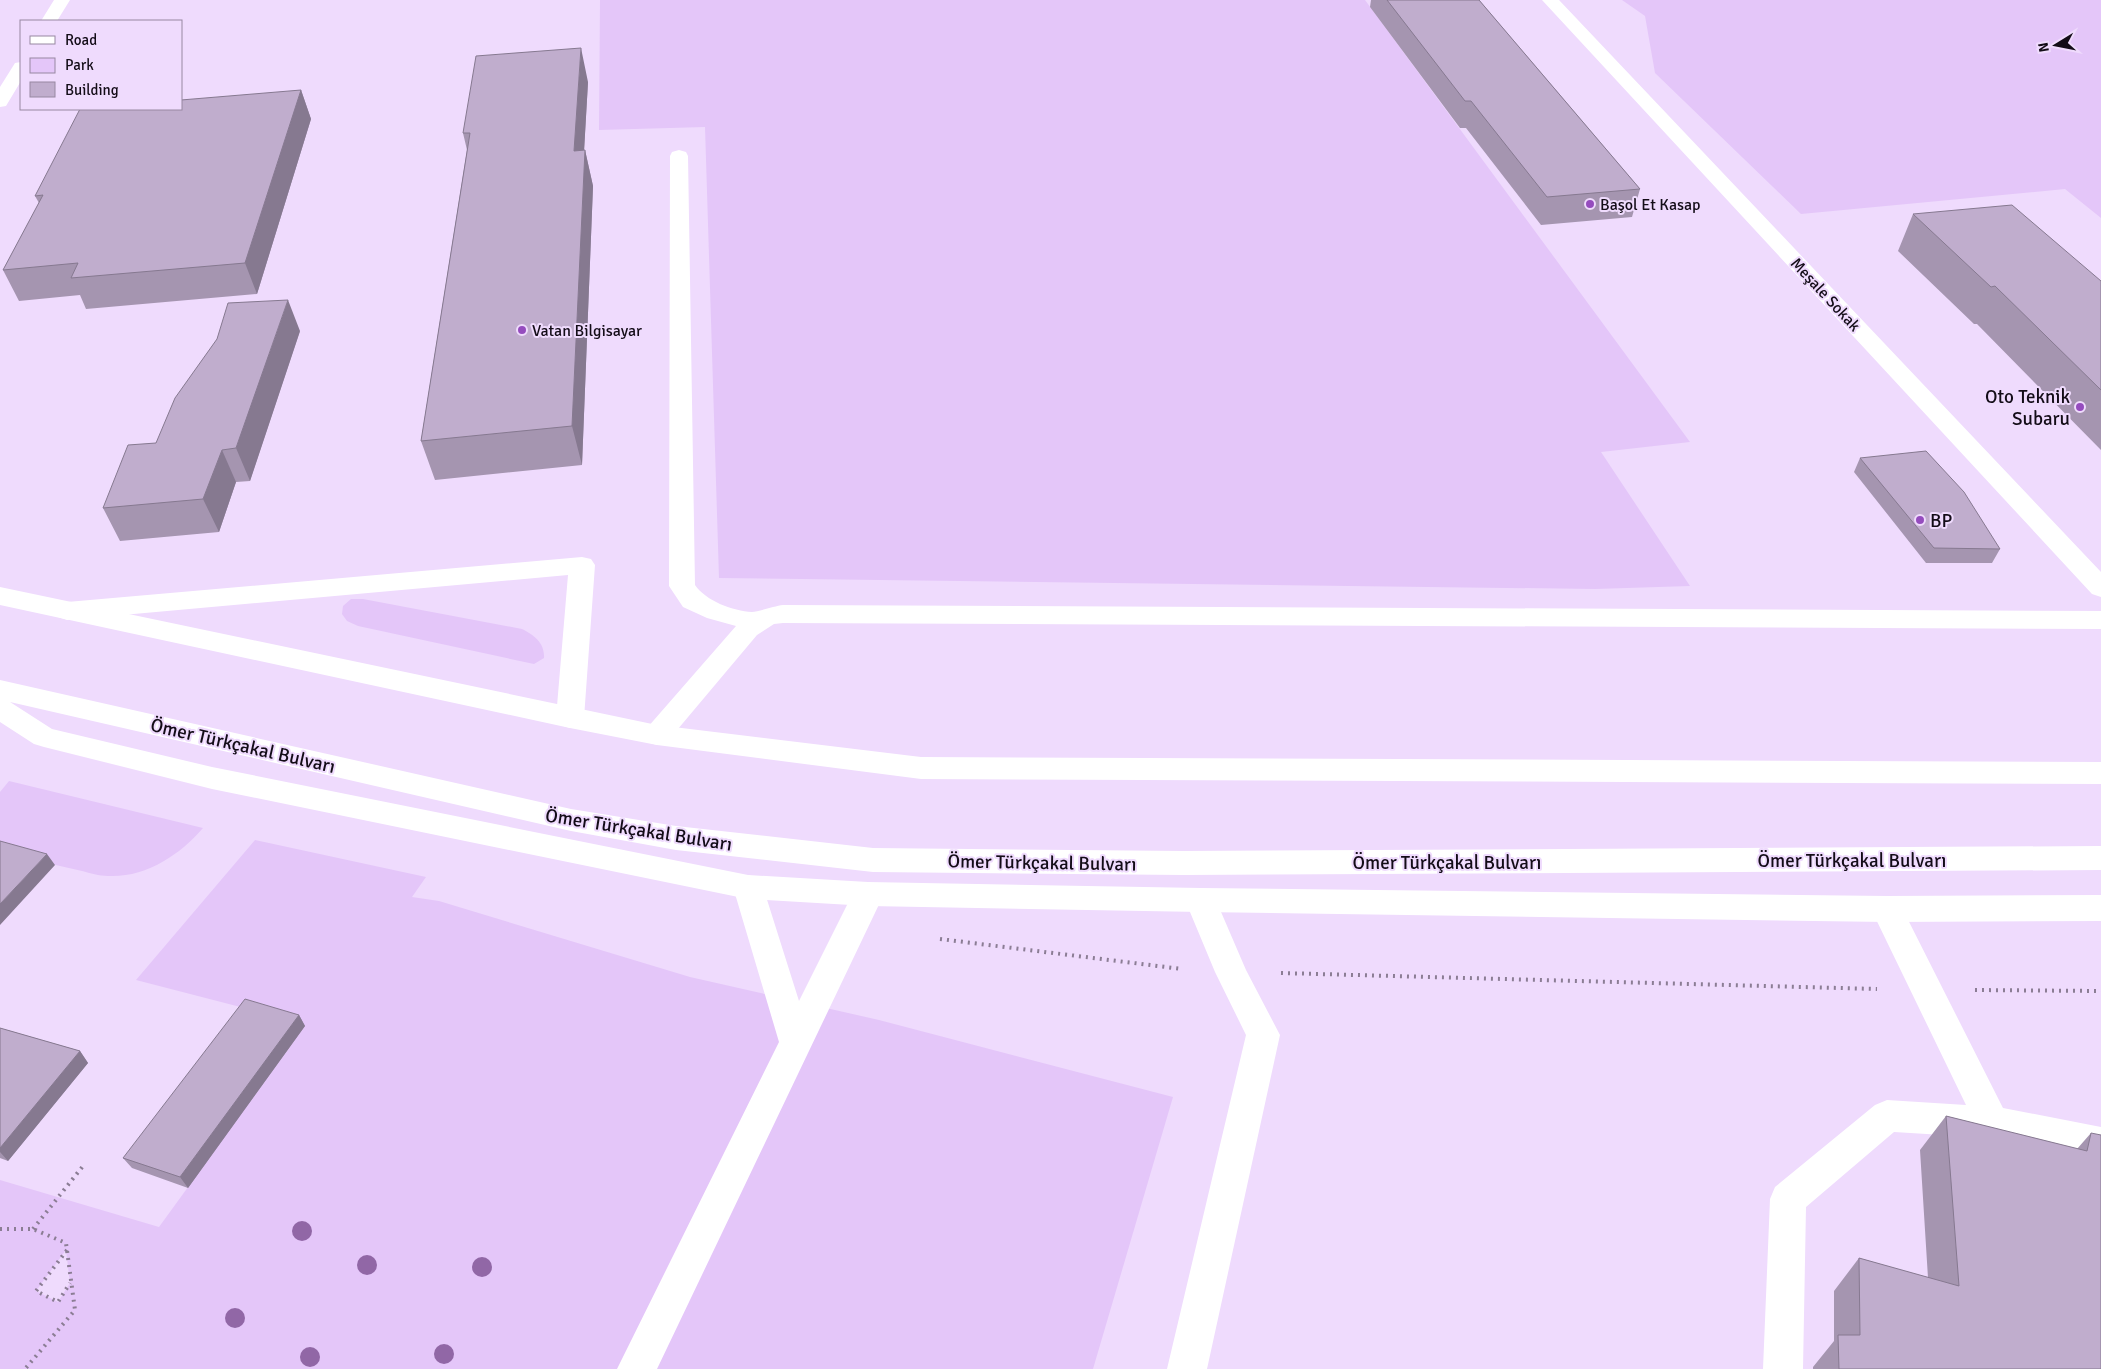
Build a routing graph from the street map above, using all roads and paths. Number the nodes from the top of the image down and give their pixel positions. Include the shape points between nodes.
1 (62, 0) edge
2 (1550, 0) edge
3 (50, 20) edge
4 (20, 69) edge
5 (0, 102) edge
6 (679, 156) dead end
7 (2101, 588) edge
8 (0, 596) edge
9 (67, 611) junction
10 (2101, 620) edge
11 (757, 622) junction
12 (0, 690) edge
13 (0, 709) edge
14 (570, 718) junction
15 (657, 734) junction
16 (2101, 773) edge
17 (2101, 858) edge
18 (748, 886) junction
19 (868, 894) junction
20 (1201, 900) junction
21 (2101, 908) edge
22 (1887, 909) junction
23 (933, 938) dead end
24 (1230, 972) junction
25 (1928, 989) junction
26 (2101, 991) edge
27 (796, 1044) junction
28 (1992, 1122) junction
29 (2101, 1143) edge
30 (83, 1166) dead end
31 (0, 1229) edge
32 (33, 1230) junction
33 (67, 1250) junction
34 (70, 1283) junction
35 (26, 1369) edge
36 (637, 1369) edge
37 (1187, 1369) edge
38 (1783, 1369) edge

1 - 3 main road
2 - 7 main road, Meşale Sokak
4 - 5 main road
6 - 11 main road via 682,586 692,601 716,612
8 - 9 main road
9 - 14 main road
9 - 14 main road via 582,565
10 - 11 main road via 801,614 768,616
11 - 15 main road
12 - 17 main road, Ömer Türkçakal Bulvarı via 571,820 676,838 873,860 1184,863
13 - 18 main road via 44,737 212,778
14 - 15 main road
15 - 16 main road via 921,768
18 - 19 main road
18 - 27 main road
19 - 20 main road
19 - 27 main road
20 - 22 main road
20 - 24 main road
21 - 22 main road
22 - 25 main road
23 - 24 path via 1197,971
24 - 25 path
24 - 37 main road via 1263,1034
25 - 26 path
25 - 28 main road
27 - 36 main road
28 - 29 main road
28 - 38 main road via 1887,1116 1788,1199
30 - 32 path
31 - 32 path
32 - 33 path via 66,1243
33 - 34 path
33 - 34 path via 36,1291 58,1302
34 - 35 path via 75,1310

